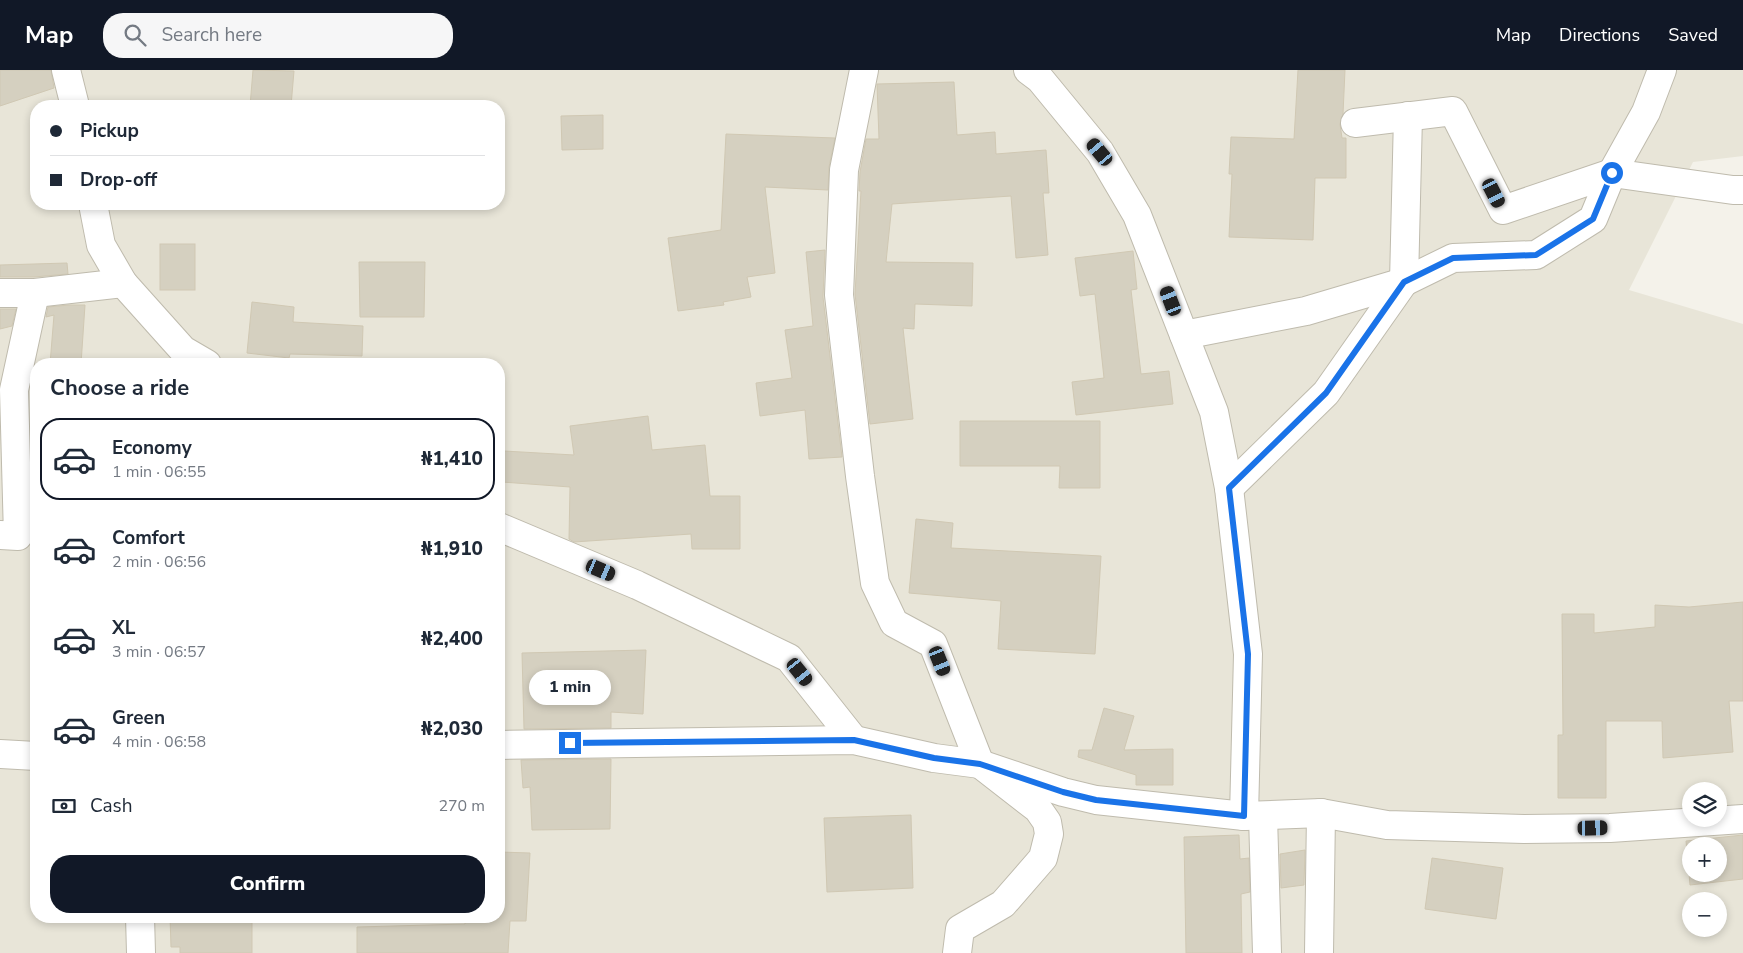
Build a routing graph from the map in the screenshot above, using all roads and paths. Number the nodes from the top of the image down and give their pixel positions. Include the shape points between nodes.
1 (66, 70) edge
2 (864, 70) edge
3 (1028, 70) edge
4 (1662, 70) edge
5 (74, 100) edge
6 (1408, 116) junction
7 (1355, 123) dead end
8 (1612, 173) junction
9 (1743, 190) edge
10 (94, 210) edge
11 (1404, 282) junction
12 (123, 283) junction
13 (0, 293) edge
14 (35, 293) junction
15 (1184, 335) junction
16 (197, 358) edge
17 (1229, 488) junction
18 (505, 530) edge
19 (18, 535) edge
20 (854, 740) junction
21 (505, 744) edge
22 (0, 754) edge
23 (30, 756) edge
24 (980, 764) junction
25 (1321, 813) junction
26 (1253, 816) junction
27 (1743, 820) edge
28 (140, 923) edge
29 (141, 953) edge
30 (956, 953) edge
31 (1267, 953) edge
32 (1319, 953) edge

1 - 5 street
2 - 24 street via 844,170 839,296 875,583 894,623 933,644
3 - 15 street via 1040,79 1100,152 1137,215
4 - 8 street via 1646,112
6 - 7 street
6 - 8 street via 1453,111 1503,210
6 - 11 street
8 - 9 street
8 - 11 street via 1593,219 1536,255 1453,258
10 - 12 street via 100,245
11 - 15 street via 1306,311
11 - 17 street via 1326,393
12 - 14 street
12 - 16 street via 183,350
13 - 14 street
14 - 19 street via 14,390
15 - 17 street via 1214,412
17 - 26 street via 1248,654
18 - 20 street via 637,585 789,658
20 - 21 street
20 - 24 street via 934,758
22 - 23 street
24 - 26 street via 1096,800
24 - 30 street via 1038,809 1049,834 1043,858 1003,904 960,929
25 - 26 street
25 - 27 street via 1387,826 1524,829
25 - 32 street
26 - 31 street
28 - 29 street

